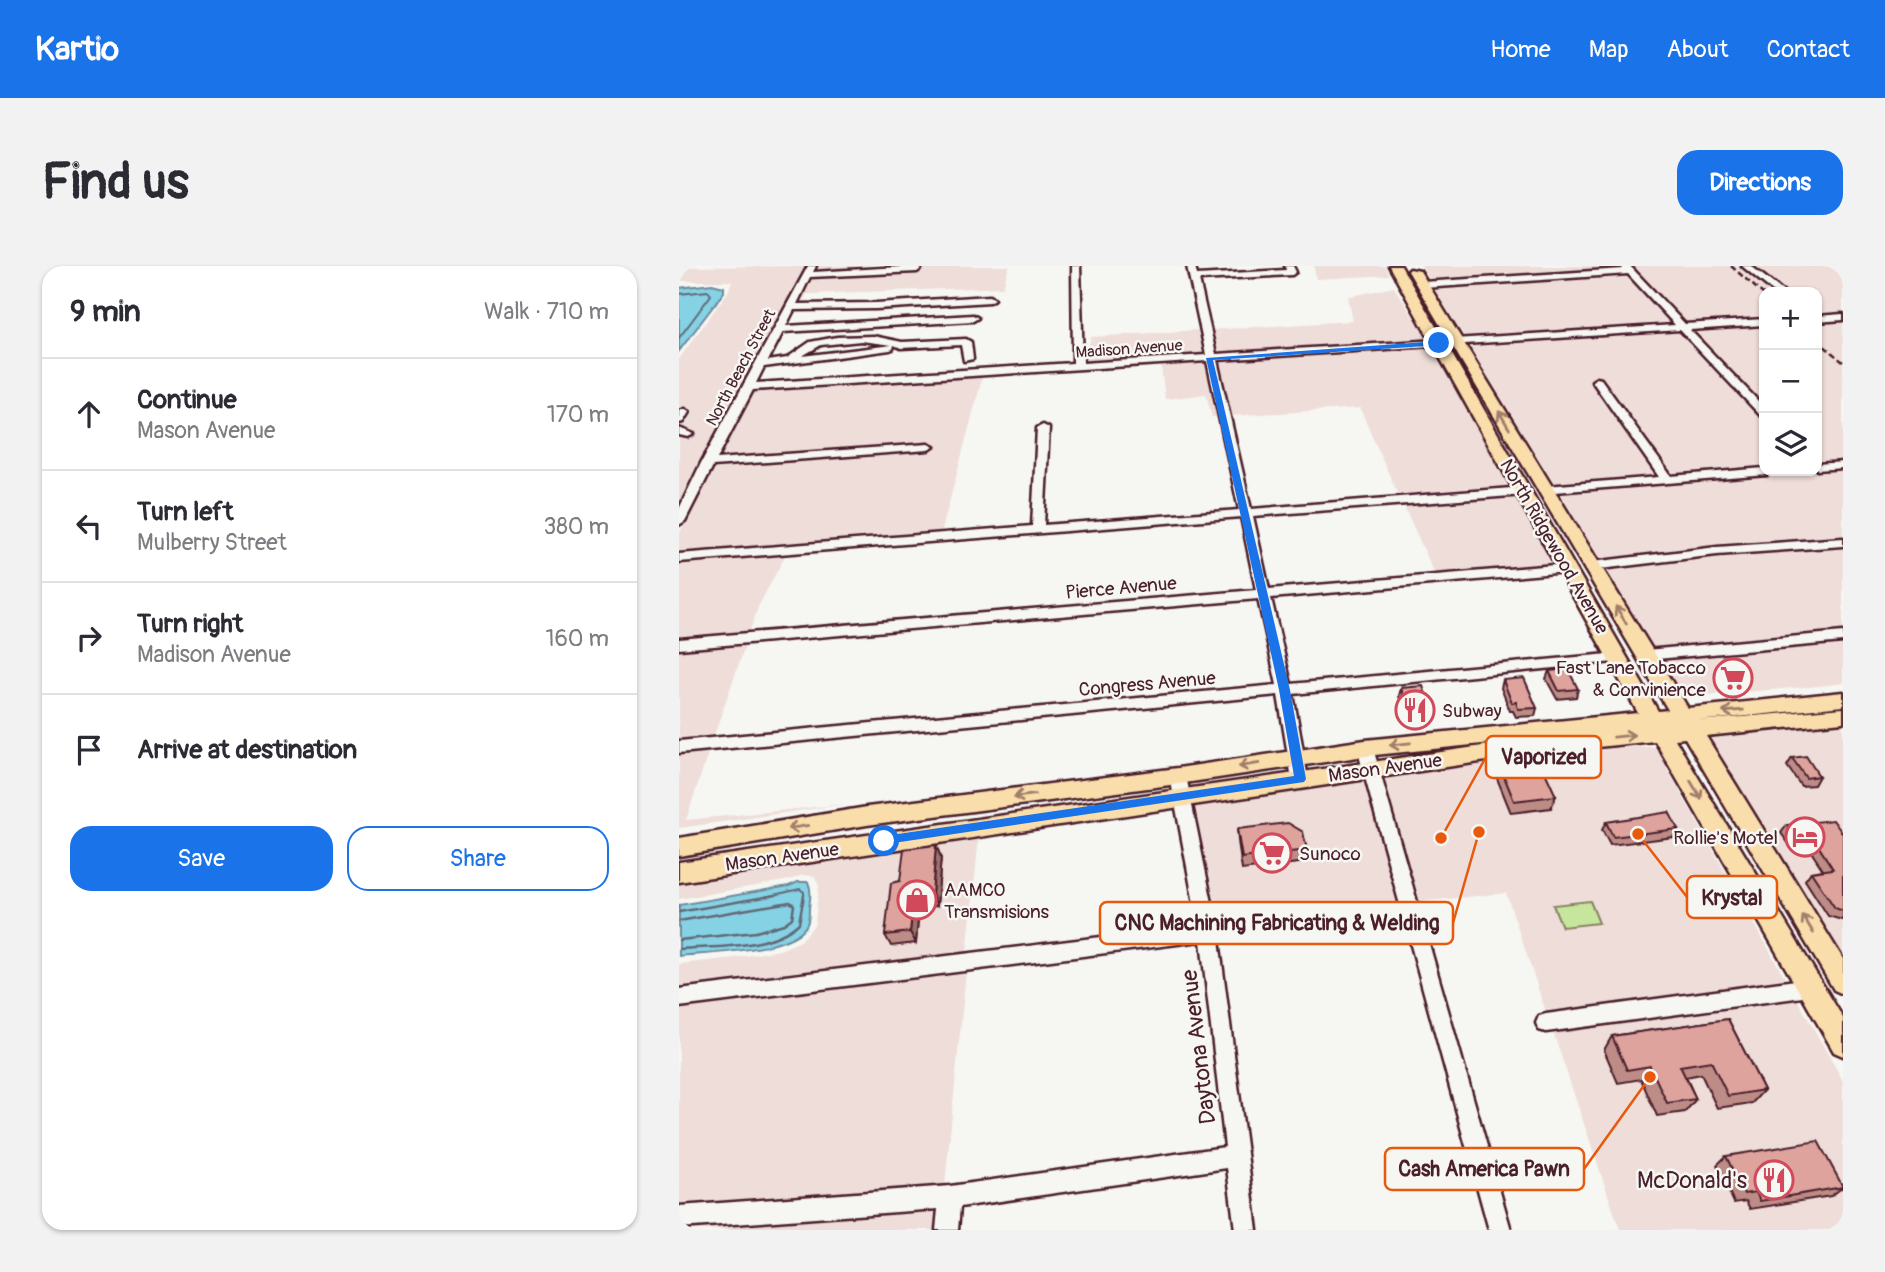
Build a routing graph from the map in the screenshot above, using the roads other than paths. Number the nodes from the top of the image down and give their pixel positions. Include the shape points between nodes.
1 (1076, 266) edge
2 (1289, 266) edge
3 (1395, 266) edge
4 (1411, 266) edge
5 (1746, 266) edge
6 (917, 269) dead end
7 (1628, 269) edge
8 (809, 270) edge
9 (1193, 272) edge
10 (1423, 285) junction
11 (1773, 287) edge
12 (990, 299) dead end
13 (791, 307) junction
14 (1843, 317) edge
15 (973, 318) dead end
16 (1822, 319) edge
17 (1759, 323) edge
18 (1684, 328) junction
19 (779, 329) junction
20 (1457, 342) junction
21 (1439, 343) junction
22 (1209, 358) junction
23 (968, 359) dead end
24 (759, 365) junction
25 (1078, 367) junction
26 (1597, 381) dead end
27 (748, 387) junction
28 (1759, 408) edge
29 (1043, 428) dead end
30 (928, 447) dead end
31 (707, 463) junction
32 (1843, 465) edge
33 (1822, 467) edge
34 (1759, 472) edge
35 (1667, 479) junction
36 (1546, 490) junction
37 (1524, 491) junction
38 (1245, 513) junction
39 (679, 522) edge
40 (1038, 528) junction
41 (1843, 542) edge
42 (679, 558) edge
43 (1592, 566) junction
44 (1567, 568) junction
45 (1263, 594) junction
46 (1843, 637) edge
47 (679, 644) edge
48 (1646, 655) junction
49 (1619, 657) junction
50 (1285, 690) junction
51 (1843, 699) edge
52 (1843, 715) edge
53 (1686, 723) junction
54 (1655, 725) junction
55 (679, 747) edge
56 (1368, 759) junction
57 (1299, 769) junction
58 (1180, 787) junction
59 (679, 847) edge
60 (679, 872) edge
61 (1209, 932) junction
62 (1843, 982) edge
63 (1810, 986) junction
64 (679, 998) edge
65 (1546, 1023) dead end
66 (1843, 1043) edge
67 (1236, 1156) junction
68 (950, 1197) junction
69 (679, 1217) edge
70 (947, 1230) edge
71 (1246, 1230) edge
72 (1500, 1230) edge

1 - 25 street
2 - 9 street via 1292,272
3 - 21 main road, North Ridgewood Avenue
4 - 10 main road, North Ridgewood Avenue
5 - 11 street
6 - 8 street
7 - 10 street
7 - 18 street
8 - 13 street, North Beach Street
9 - 22 street
10 - 20 main road, North Ridgewood Avenue
12 - 13 street
13 - 19 street, North Beach Street
14 - 16 street
15 - 19 street
17 - 18 street, Madison Avenue
18 - 20 street, Madison Avenue
18 - 28 street
19 - 24 street, North Beach Street
20 - 21 street, Madison Avenue
36 -> 20 main road, North Ridgewood Avenue
21 - 22 street, Madison Avenue
21 - 37 main road, North Ridgewood Avenue
22 - 25 street, Madison Avenue
22 - 38 street
23 - 24 street via 966,342 903,345
24 - 27 street, North Beach Street
25 - 27 street, Madison Avenue
26 - 35 street
27 - 31 street, North Beach Street
29 - 40 street
30 - 31 street
31 - 39 street, North Beach Street
32 - 33 street
34 - 35 street
35 - 36 street
36 - 43 main road, North Ridgewood Avenue
37 - 38 street
37 - 44 main road, North Ridgewood Avenue
38 - 40 street
38 - 45 street
40 - 42 street
41 - 43 street
48 -> 43 main road, North Ridgewood Avenue
44 - 45 street, Pierce Avenue
44 - 49 main road, North Ridgewood Avenue
45 - 47 street, Pierce Avenue
45 - 50 street
46 - 48 street
48 - 53 main road, North Ridgewood Avenue
49 - 50 street, Congress Avenue
49 - 54 main road, North Ridgewood Avenue
50 - 55 street, Congress Avenue
50 - 57 street
51 -> 53 main road, Mason Avenue
52 - 53 main road, Mason Avenue
53 - 54 main road, Mason Avenue
62 -> 53 main road, North Ridgewood Avenue
54 - 56 main road, Mason Avenue via 1540,745
54 -> 63 main road, North Ridgewood Avenue
56 - 57 main road, Mason Avenue
56 - 72 street
57 - 58 main road, Mason Avenue
58 -> 59 main road, Mason Avenue via 867,816
58 - 60 main road, Mason Avenue
58 - 61 street, Daytona Avenue
61 - 64 street
61 - 67 street, Daytona Avenue
63 - 65 street
63 - 66 main road, North Ridgewood Avenue
67 - 68 street
67 - 71 street, Daytona Avenue
68 - 69 street
68 - 70 street

